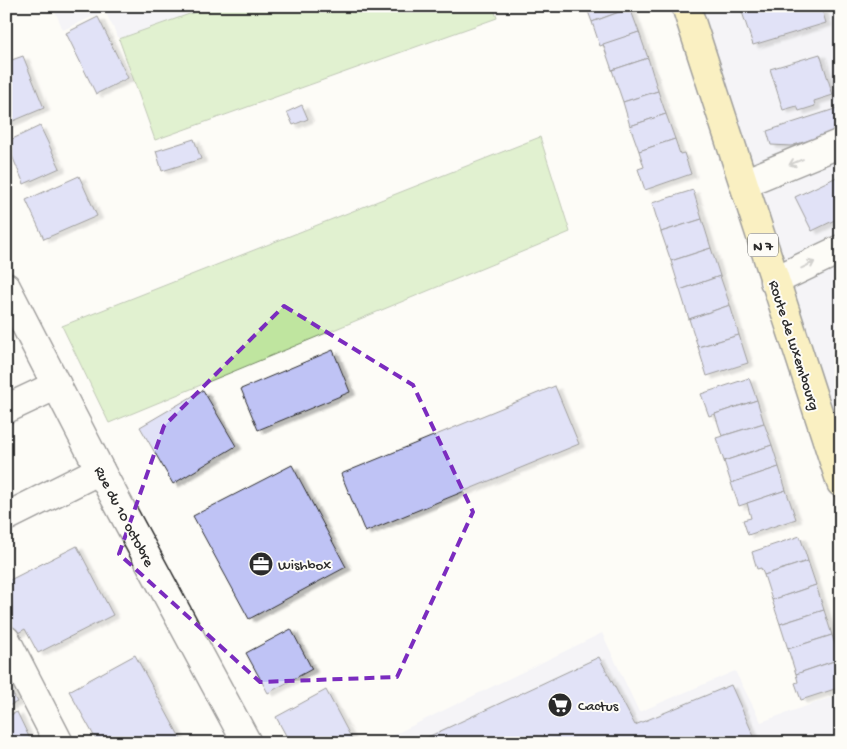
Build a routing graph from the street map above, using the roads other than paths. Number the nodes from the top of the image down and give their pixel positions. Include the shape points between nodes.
1 (686, 6) edge
2 (841, 143) edge
3 (744, 183) junction
4 (841, 249) edge
5 (774, 281) junction
6 (6, 286) edge
7 (57, 385) junction
8 (6, 409) edge
9 (100, 470) junction
10 (841, 484) edge
11 (6, 517) edge
12 (6, 640) edge
13 (59, 743) edge
14 (247, 743) edge

1 - 3 main road, Route de Luxembourg / N 7
2 -> 3 street
3 - 5 main road, Route de Luxembourg / N 7
5 -> 4 street
5 - 10 main road, Route de Luxembourg / N 7
6 - 7 street, Rue du 10 octobre
7 - 8 street
7 - 9 street, Rue du 10 octobre
9 - 11 street
9 - 14 street, Rue du 10 octobre
12 - 13 street

